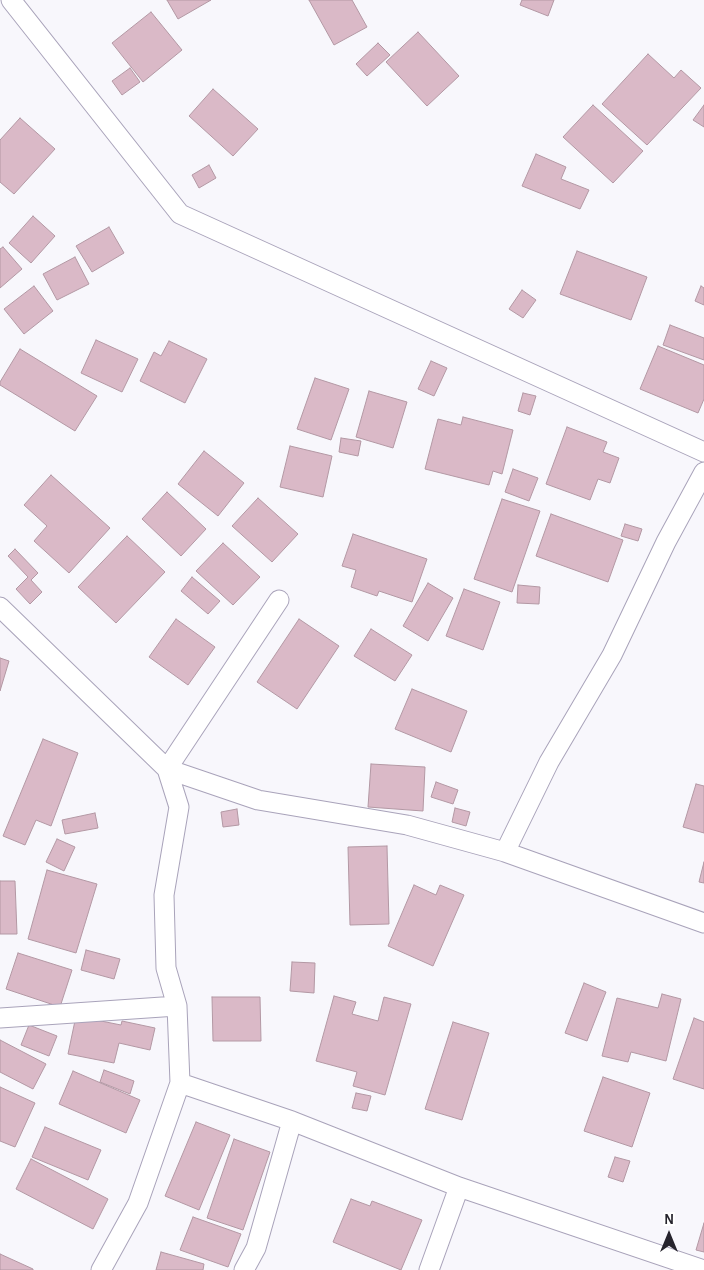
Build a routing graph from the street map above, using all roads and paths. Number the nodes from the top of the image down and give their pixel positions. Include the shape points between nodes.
1 (11, 0) edge
2 (704, 452) edge
3 (704, 472) edge
4 (279, 600) dead end
5 (0, 607) edge
6 (167, 769) junction
7 (505, 852) junction
8 (704, 923) edge
9 (177, 1006) junction
10 (0, 1018) edge
11 (180, 1083) junction
12 (292, 1121) junction
13 (459, 1187) junction
14 (101, 1270) edge
15 (244, 1270) edge
16 (429, 1270) edge
17 (704, 1270) edge

1 - 2 street via 180,214
3 - 7 street via 666,542 612,655 549,762
4 - 6 street
5 - 6 street
6 - 7 street via 258,800 407,824
6 - 9 street via 179,807 164,895 166,968
7 - 8 street
9 - 10 street
9 - 11 street
11 - 12 street
11 - 14 street via 138,1203
12 - 13 street
12 - 15 street via 256,1248
13 - 16 street
13 - 17 street

